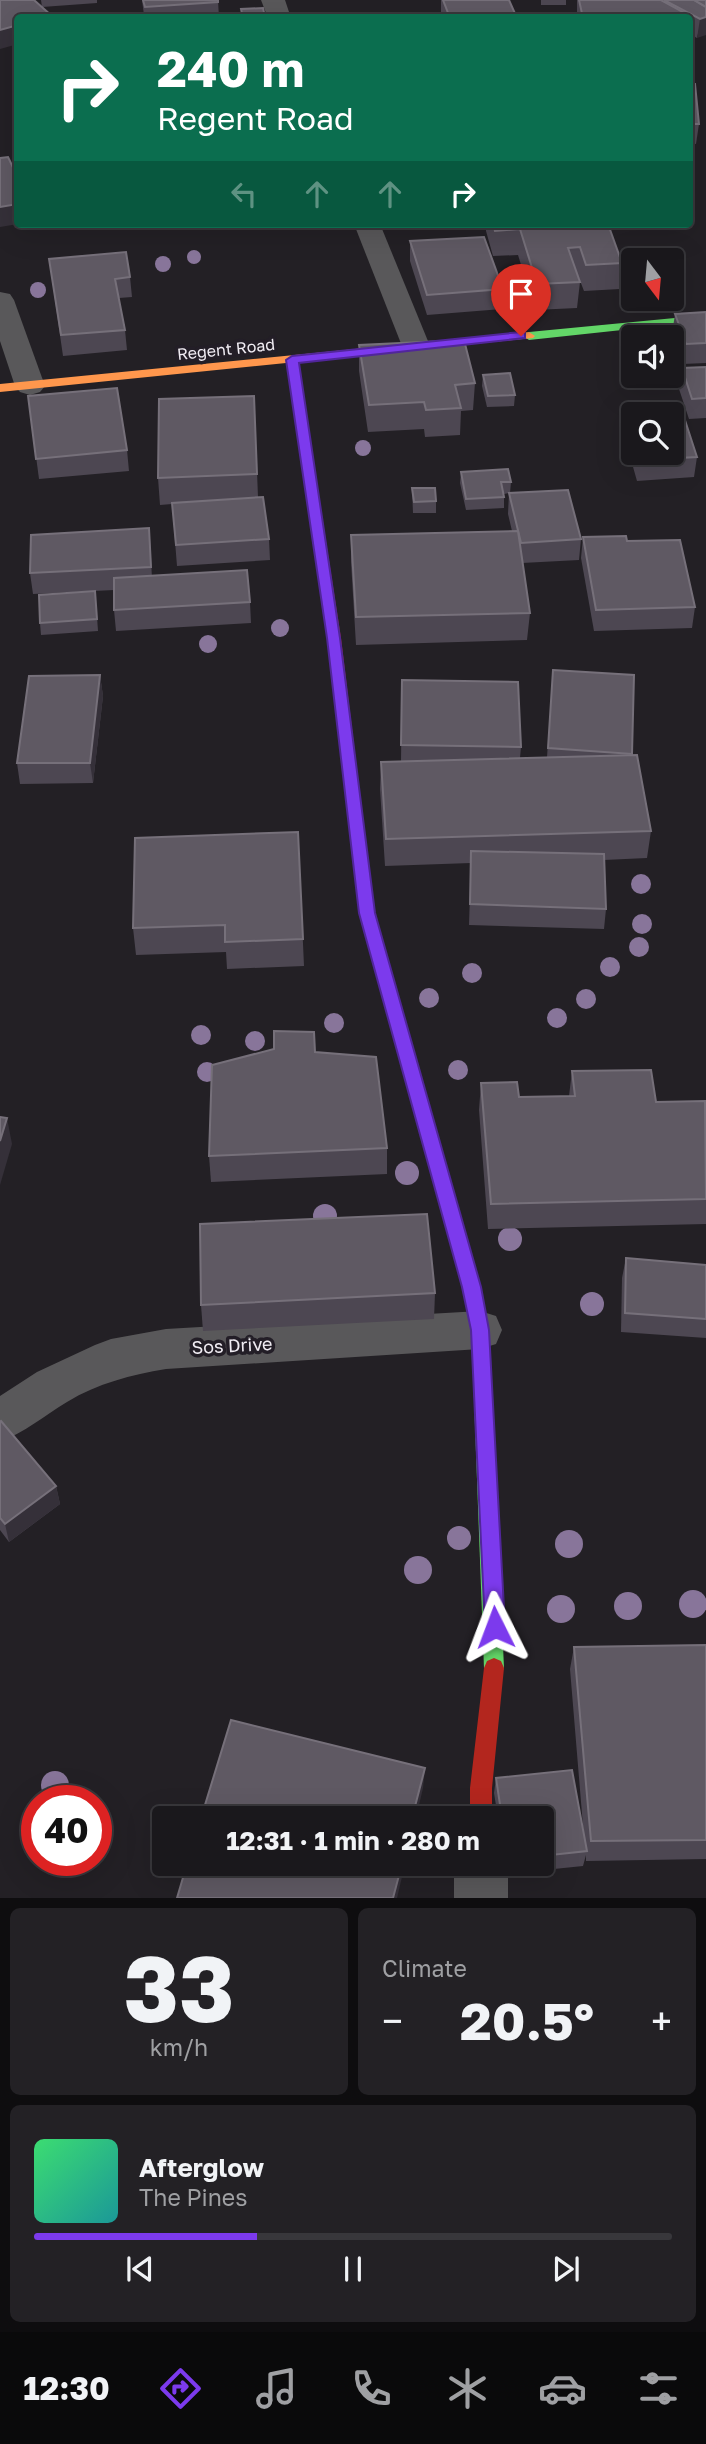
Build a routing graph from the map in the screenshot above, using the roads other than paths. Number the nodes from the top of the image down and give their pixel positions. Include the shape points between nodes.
1 (370, 228) edge
2 (0, 300) edge
3 (706, 318) edge
4 (415, 346) junction
5 (292, 360) junction
6 (30, 386) junction
7 (0, 388) edge
8 (480, 1330) junction
9 (0, 1421) edge
10 (481, 1806) edge
11 (481, 1876) edge
12 (481, 1898) edge

1 - 4 street
2 - 6 street
3 - 4 street, Regent Road
4 - 5 street, Regent Road
5 - 6 street, Regent Road
5 - 8 street via 334,638 367,913
6 - 7 street, Regent Road
8 - 9 street, Sos Drive via 166,1349 111,1359 53,1386
8 - 10 street via 496,1654
11 - 12 street

